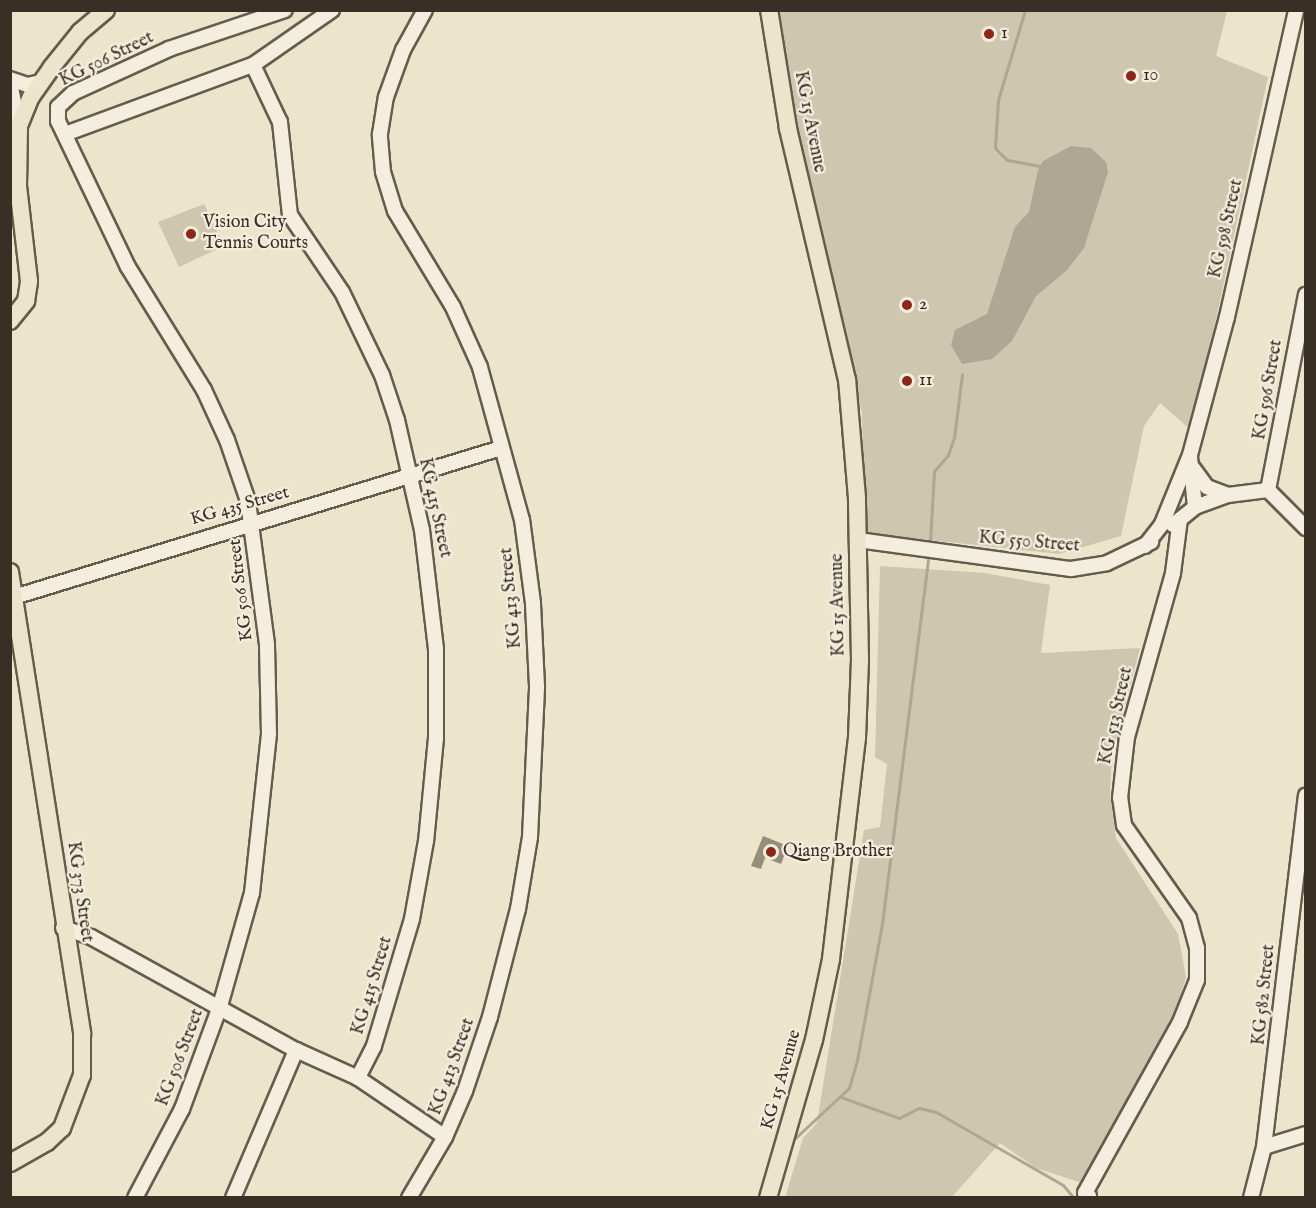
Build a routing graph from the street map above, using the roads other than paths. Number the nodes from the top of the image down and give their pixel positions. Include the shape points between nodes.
1 (285, 10) edge
2 (332, 10) edge
3 (425, 10) edge
4 (769, 10) edge
5 (1296, 10) edge
6 (98, 13) edge
7 (253, 65) junction
8 (10, 81) edge
9 (41, 82) junction
10 (20, 126) junction
11 (65, 134) junction
12 (1305, 296) edge
13 (12, 316) edge
14 (501, 448) junction
15 (1190, 460) junction
16 (410, 476) junction
17 (1178, 486) junction
18 (1268, 490) junction
19 (1228, 495) junction
20 (1195, 507) junction
21 (1180, 519) junction
22 (252, 525) junction
23 (1305, 528) edge
24 (858, 540) junction
25 (1145, 546) junction
26 (10, 572) edge
27 (14, 597) junction
28 (1305, 795) edge
29 (63, 928) junction
30 (220, 1006) junction
31 (296, 1050) junction
32 (358, 1078) junction
33 (1305, 1134) edge
34 (445, 1137) junction
35 (1264, 1147) junction
36 (10, 1163) edge
37 (1089, 1196) dead end
38 (135, 1197) edge
39 (233, 1197) edge
40 (409, 1197) edge
41 (768, 1197) edge
42 (1251, 1197) edge

1 - 11 street, KG 506 Street via 206,34 73,93 58,107 58,121
2 - 7 street via 306,33
3 - 14 street, KG 413 Street via 403,50 386,97 380,134 383,172 395,211 453,307 480,367
4 - 24 main road, KG 15 Avenue via 788,128 847,380
5 - 15 street, KG 598 Street via 1227,317
6 - 9 main road
7 - 11 street
7 - 16 street, KG 415 Street via 280,122 290,215 342,292 365,336 397,420
8 - 9 street via 27,85
8 - 10 street
9 - 10 main road
10 - 13 main road via 18,186 29,282 26,301
11 - 22 street, KG 506 Street via 128,267 204,390 238,470
12 - 18 street, KG 596 Street
14 - 16 street, KG 435 Street
14 - 34 street, KG 413 Street via 522,520 533,603 536,697 530,837 518,909 490,1017
15 - 17 street, KG 598 Street
15 - 19 street via 1207,487
15 - 20 street, KG 598 Street
16 - 22 street, KG 435 Street
16 - 32 street, KG 415 Street via 430,583 436,738 426,841 412,919 374,1046
17 - 20 street
17 - 25 street, KG 598 Street via 1162,524
18 - 19 street, KG 550 Street
18 - 23 street
19 - 20 street, KG 550 Street
20 - 21 street, KG 550 Street
21 - 25 street, KG 550 Street
21 - 37 street, KG 513 Street via 1173,573 1124,754 1120,798 1124,825 1189,918 1197,948 1197,980 1180,1022 1085,1193
22 - 27 street, KG 435 Street
22 - 30 street, KG 506 Street via 265,615 269,734 252,893
24 - 25 street, KG 550 Street via 1071,569 1107,563
24 - 41 main road, KG 15 Avenue via 857,738 831,959 814,1040
26 - 27 main road
27 - 29 main road, KG 373 Street
28 - 35 street, KG 582 Street
29 - 30 street via 91,937
29 - 36 main road, KG 373 Street via 82,1034 82,1075 62,1128 47,1142
30 - 31 street
30 - 38 street, KG 506 Street via 182,1109
31 - 32 street
31 - 39 street
32 - 34 street
33 - 35 street
34 - 40 street, KG 413 Street
35 - 42 street, KG 582 Street

